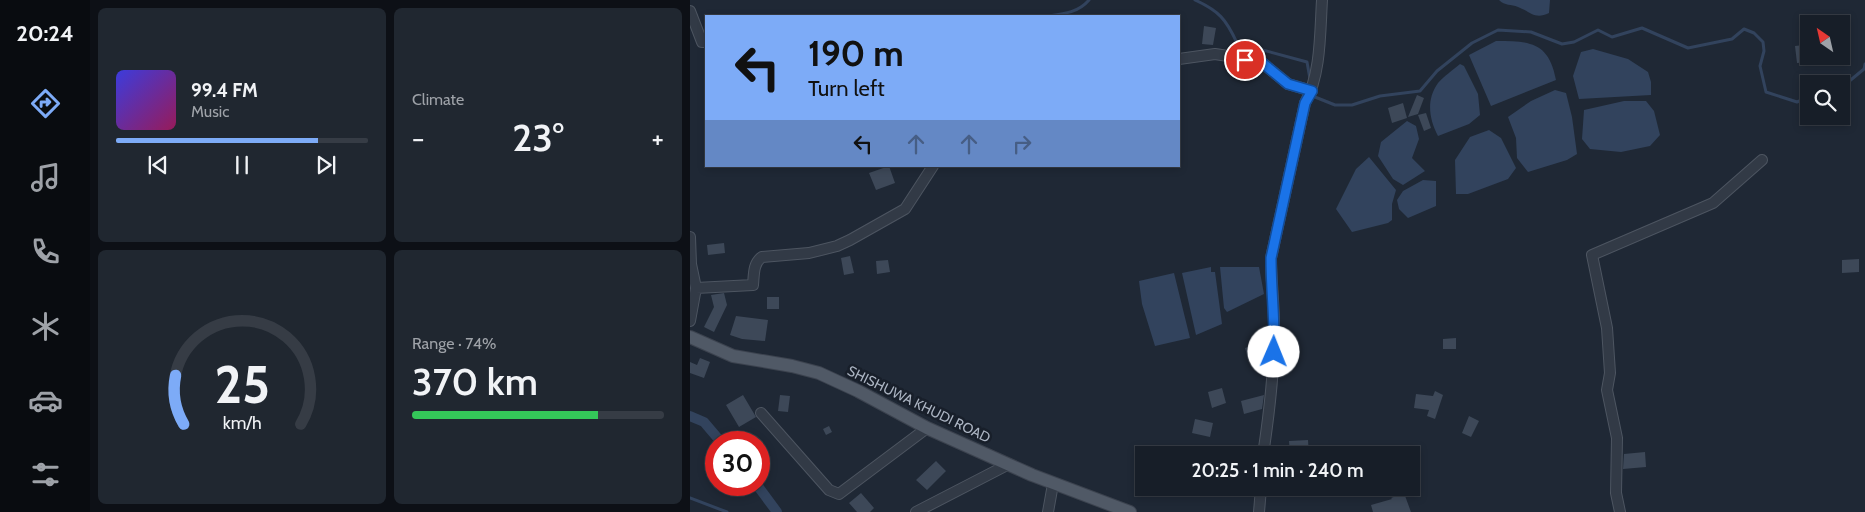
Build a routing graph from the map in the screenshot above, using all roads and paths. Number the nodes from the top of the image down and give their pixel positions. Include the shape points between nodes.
1 (1322, 0) edge
2 (690, 11) edge
3 (705, 42) edge
4 (1180, 59) edge
5 (1312, 91) junction
6 (1762, 160) dead end
7 (932, 167) edge
8 (690, 237) edge
9 (696, 288) junction
10 (690, 321) edge
11 (690, 337) edge
12 (761, 413) dead end
13 (926, 428) junction
14 (1264, 446) edge
15 (1009, 464) junction
16 (1053, 484) junction
17 (1260, 496) edge
18 (916, 512) edge
19 (1048, 512) edge
20 (1130, 512) edge
21 (1259, 512) edge
22 (1620, 512) edge

1 - 5 street
2 - 3 street via 702,42
4 - 5 street via 1215,54 1260,61 1288,84
5 - 14 street via 1305,103 1271,258 1274,334 1272,389
6 - 22 street via 1713,202 1592,255 1608,328 1610,373 1607,390 1616,438 1616,493
7 - 9 street via 905,209 850,240 809,253 762,257 755,266 753,285
8 - 9 street
9 - 10 street
11 - 13 main road, SHISHUWA KHUDI ROAD via 733,356 819,373
12 - 13 street via 829,490 839,494
13 - 15 main road, SHISHUWA KHUDI ROAD
15 - 16 main road, SHISHUWA KHUDI ROAD
15 - 18 street
16 - 19 street
16 - 20 main road, SHISHUWA KHUDI ROAD
17 - 21 street

